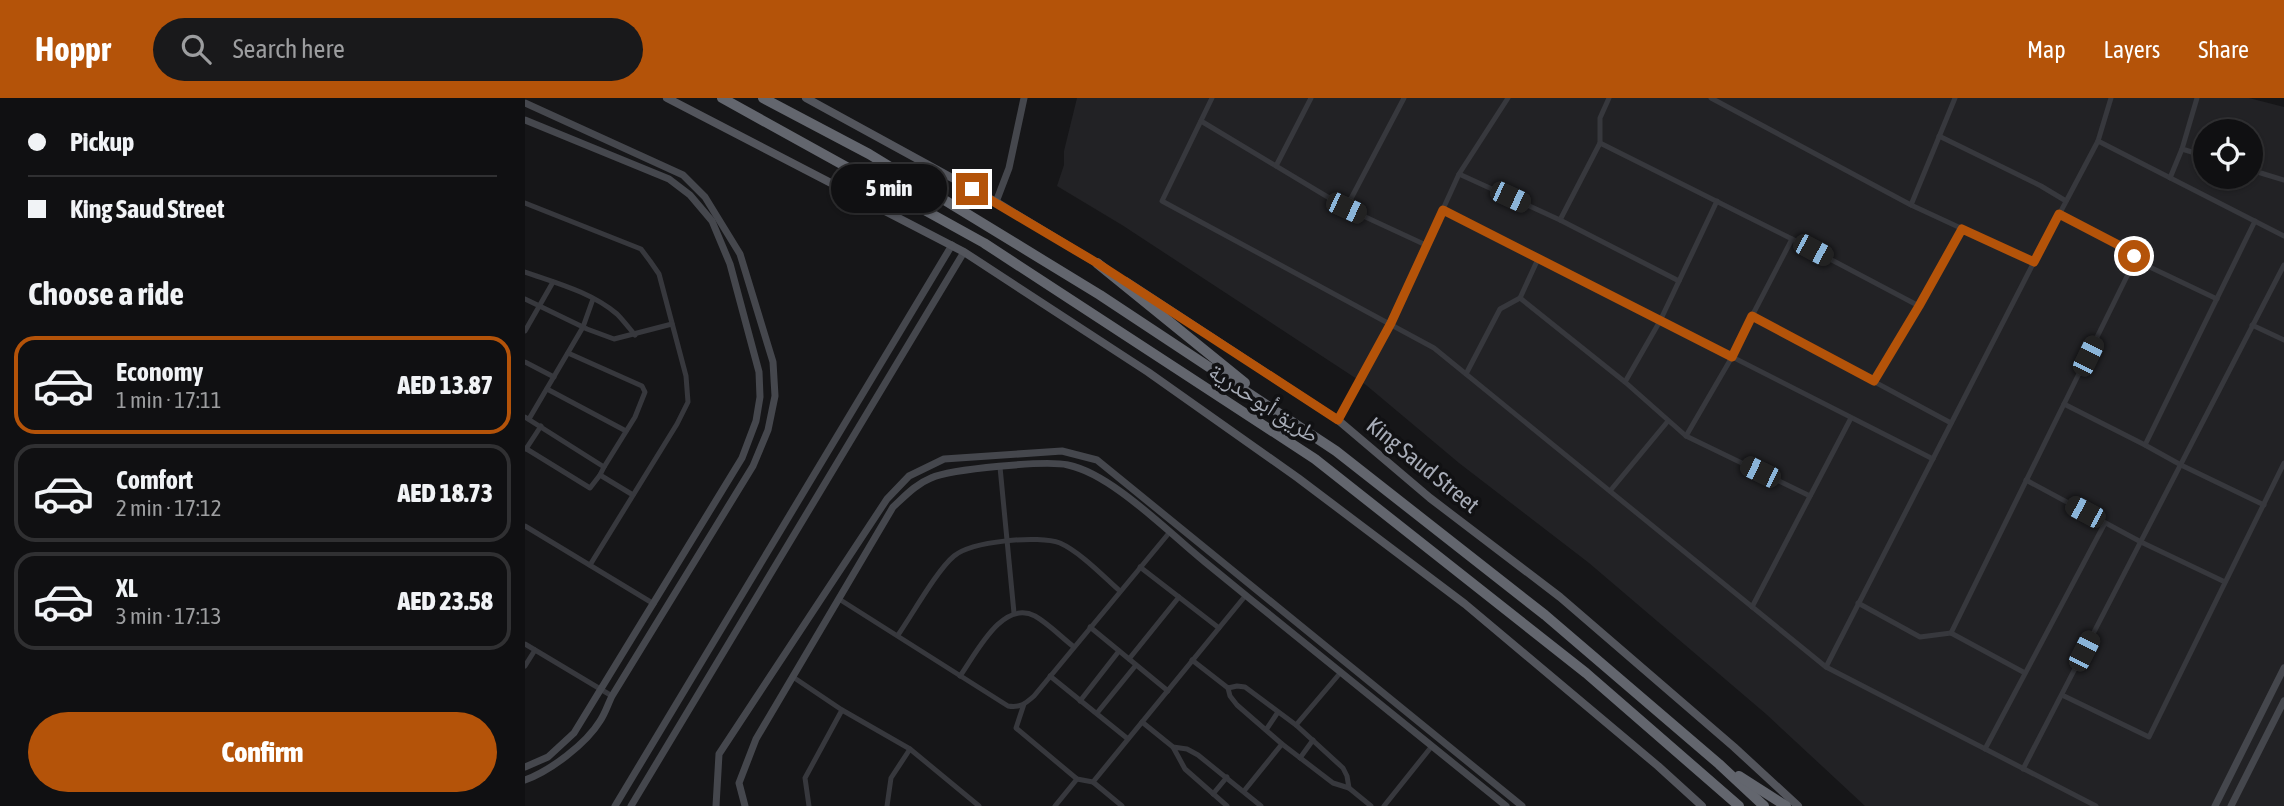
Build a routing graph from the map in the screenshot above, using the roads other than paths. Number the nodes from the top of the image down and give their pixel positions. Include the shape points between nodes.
1 (667, 98) edge
2 (722, 98) edge
3 (763, 98) edge
4 (806, 98) edge
5 (1024, 98) edge
6 (1212, 98) edge
7 (1311, 98) edge
8 (1404, 98) edge
9 (1508, 98) edge
10 (1609, 98) edge
11 (1711, 98) edge
12 (1955, 98) edge
13 (2111, 98) edge
14 (2197, 98) edge
15 (525, 103) edge
16 (525, 120) edge
17 (1201, 121) junction
18 (1939, 136) junction
19 (2098, 141) junction
20 (1600, 143) junction
21 (2182, 149) junction
22 (2193, 152) edge
23 (1276, 166) junction
24 (1459, 174) junction
25 (2263, 174) edge
26 (2170, 178) junction
27 (2284, 180) edge
28 (1717, 201) junction
29 (2066, 201) junction
30 (996, 202) junction
31 (525, 203) edge
32 (1911, 205) junction
33 (1346, 208) junction
34 (1443, 210) junction
35 (2059, 214) junction
36 (1560, 220) junction
37 (2255, 221) junction
38 (1962, 229) junction
39 (2284, 236) edge
40 (1792, 239) junction
41 (952, 245) junction
42 (1428, 246) junction
43 (964, 252) junction
44 (1538, 258) junction
45 (2135, 260) junction
46 (2034, 262) junction
47 (1097, 263) junction
48 (2284, 265) edge
49 (525, 272) edge
50 (1679, 281) junction
51 (553, 282) junction
52 (1520, 298) junction
53 (525, 299) edge
54 (593, 299) junction
55 (2217, 299) junction
56 (539, 306) junction
57 (1919, 306) junction
58 (1752, 316) junction
59 (1660, 321) junction
60 (1391, 323) junction
61 (672, 324) junction
62 (2252, 325) junction
63 (583, 327) junction
64 (525, 331) edge
65 (635, 335) junction
66 (2284, 340) edge
67 (568, 353) junction
68 (1732, 357) junction
69 (525, 362) edge
70 (1466, 374) junction
71 (554, 377) junction
72 (1874, 381) junction
73 (1625, 382) junction
74 (547, 389) junction
75 (2064, 404) junction
76 (1286, 416) junction
77 (527, 418) edge
78 (1851, 418) junction
79 (1338, 420) junction
80 (1668, 421) junction
81 (1951, 422) junction
82 (541, 426) junction
83 (626, 431) junction
84 (1686, 436) junction
85 (2145, 445) junction
86 (526, 448) edge
87 (1933, 459) junction
88 (2284, 463) edge
89 (2181, 465) junction
90 (604, 467) junction
91 (1000, 467) junction
92 (600, 475) junction
93 (2026, 480) junction
94 (1610, 491) junction
95 (633, 495) junction
96 (1810, 496) junction
97 (2264, 505) junction
98 (2105, 523) junction
99 (525, 526) edge
100 (1169, 533) junction
101 (1006, 541) junction
102 (2141, 542) junction
103 (590, 565) junction
104 (1140, 566) junction
105 (2225, 582) junction
106 (1120, 591) junction
107 (1246, 595) junction
108 (1179, 597) junction
109 (839, 599) junction
110 (1858, 603) junction
111 (654, 604) junction
112 (1752, 607) junction
113 (1014, 614) junction
114 (1090, 627) junction
115 (1219, 628) junction
116 (1951, 633) junction
117 (898, 635) junction
118 (525, 644) edge
119 (1074, 647) junction
120 (535, 650) junction
121 (1119, 651) junction
122 (1129, 659) junction
123 (1192, 660) junction
124 (1136, 665) junction
125 (525, 666) edge
126 (1826, 667) junction
127 (2284, 668) edge
128 (1341, 672) junction
129 (2025, 673) junction
130 (960, 676) junction
131 (1050, 676) junction
132 (793, 677) junction
133 (1228, 688) junction
134 (602, 690) junction
135 (1168, 691) junction
136 (2062, 695) junction
137 (612, 696) junction
138 (1080, 701) junction
139 (2284, 701) edge
140 (1024, 704) junction
141 (842, 710) junction
142 (1278, 712) junction
143 (1097, 713) junction
144 (1142, 722) junction
145 (1296, 725) junction
146 (1265, 730) junction
147 (1128, 739) junction
148 (1313, 740) junction
149 (1282, 744) junction
150 (1432, 746) junction
151 (1173, 747) junction
152 (910, 749) junction
153 (1985, 749) junction
154 (1300, 758) junction
155 (1719, 764) junction
156 (525, 767) edge
157 (2024, 768) junction
158 (1227, 777) junction
159 (525, 779) edge
160 (1077, 779) junction
161 (1093, 782) junction
162 (1349, 788) junction
163 (1244, 791) junction
164 (1213, 794) junction
165 (615, 806) edge
166 (631, 806) edge
167 (716, 806) edge
168 (745, 806) edge
169 (809, 806) edge
170 (887, 806) edge
171 (979, 806) edge
172 (1055, 806) edge
173 (1122, 806) edge
174 (1227, 806) edge
175 (1261, 806) edge
176 (1371, 806) edge
177 (1384, 806) edge
178 (1506, 806) edge
179 (1522, 806) edge
180 (1702, 806) edge
181 (1739, 806) edge
182 (1763, 806) edge
183 (1786, 806) edge
184 (1798, 806) edge
185 (2096, 806) edge
186 (2215, 806) edge
187 (2231, 806) edge

1 - 41 main road
2 - 181 highway, طريق أبوحدرية via 984,243 1315,459 1586,673
3 - 76 highway, طريق أبوحدرية via 991,227
4 - 30 main road, King Saud Street
5 - 30 street via 1009,168
6 - 17 street
7 - 23 street
8 - 33 street
9 - 24 street
10 - 20 street via 1600,118
11 - 32 street
12 - 18 street
13 - 19 street
14 - 21 street
15 - 137 street via 683,175 705,197 740,254 773,362 775,396 754,466
16 - 111 street via 669,179 690,195 712,221 722,243 755,353 760,397 753,433
17 - 23 street
17 - 60 street via 1162,201
18 - 29 street
18 - 32 street
19 - 26 street
19 - 29 street
20 - 28 street
20 - 36 street
21 - 22 street
21 - 26 street
23 - 33 street
24 - 34 street
24 - 36 street
25 - 27 street
26 - 37 street
28 - 40 street
28 - 50 street
29 - 35 street
30 - 47 main road, King Saud Street
31 - 61 street via 641,249 659,274
32 - 38 street
33 - 42 street
34 - 42 street
34 - 44 street
35 - 45 street via 2132,252
35 - 46 street
36 - 50 street
37 - 39 street
37 - 55 street
38 - 46 street
38 - 57 street
40 - 57 street
40 - 58 street
41 - 43 main road
41 - 165 street
42 - 60 street
43 - 166 street
43 - 180 main road via 1148,372 1310,486 1465,604
44 - 52 street
44 - 59 street
45 - 55 street
45 - 75 street
46 - 81 street
47 - 76 highway
47 - 79 main road, King Saud Street
48 - 62 street
49 - 51 street
50 - 59 street
51 - 54 street
51 - 56 street
52 - 70 street via 1500,309
52 - 73 street
53 - 56 street
54 - 63 street
54 - 65 street via 617,314
55 - 85 street
56 - 63 street
56 - 64 street
57 - 72 street
58 - 68 street
58 - 72 street
59 - 68 street
59 - 73 street
60 - 70 street via 1434,348
60 - 79 street
61 - 65 street
61 - 95 street via 688,402
62 - 66 street
62 - 89 street
63 - 65 street via 614,339
63 - 67 street
67 - 71 street
67 - 83 street via 642,386 643,400
68 - 78 street
68 - 84 street
69 - 71 street
70 - 94 street
71 - 74 street
72 - 81 street
73 - 80 street
74 - 77 street
74 - 83 street
75 - 85 street
75 - 93 street
76 - 155 highway, طريق أبوحدرية via 1545,615
77 - 82 street
78 - 87 street
78 - 96 street
79 - 184 main road, King Saud Street via 1430,498 1560,597
80 - 84 street
80 - 94 street
81 - 87 street
82 - 86 street
82 - 90 street
83 - 90 street
84 - 96 street
85 - 89 street
86 - 92 street via 590,488
87 - 110 street
88 - 97 street
89 - 97 street
89 - 102 street
90 - 92 street
91 - 100 street via 1067,464 1093,474 1121,491
91 - 101 street
91 - 109 street via 943,474 913,488 893,507
92 - 95 street
93 - 98 street
93 - 116 street
94 - 112 street
95 - 103 street
96 - 112 street
97 - 105 street
98 - 102 street
98 - 129 street
99 - 103 street
100 - 104 street
100 - 107 street
101 - 106 street via 1060,544
101 - 113 street
101 - 117 street via 956,554
102 - 105 street
102 - 136 street
103 - 111 street
104 - 106 street
104 - 108 street
105 - 136 street via 2149,737
106 - 114 street
107 - 115 street
107 - 128 street
108 - 115 street
108 - 122 street
109 - 117 street
109 - 132 street
110 - 116 street via 1920,637
110 - 126 street
111 - 134 street
112 - 126 street
113 - 119 street via 1032,615
113 - 130 street via 998,624
114 - 119 street
114 - 121 street
115 - 123 street
116 - 129 street
117 - 130 street
118 - 120 street
119 - 131 street
120 - 125 street
120 - 134 street
121 - 122 street
121 - 138 street
122 - 124 street
123 - 133 street
123 - 135 street
124 - 135 street
124 - 143 street
126 - 153 street
127 - 186 street
128 - 145 street
128 - 150 street
129 - 153 street
130 - 140 street via 1008,706
131 - 138 street
131 - 140 street
132 - 141 street
132 - 168 street via 756,739 739,783
133 - 142 street via 1245,687
133 - 146 street via 1233,701
134 - 137 street
134 - 156 street via 574,733 548,757
135 - 144 street
136 - 157 street
137 - 159 street via 599,723 570,754
138 - 143 street
139 - 187 street
140 - 160 street via 1016,728
141 - 152 street
141 - 169 street via 804,778
142 - 145 street
142 - 146 street
143 - 147 street
144 - 147 street
144 - 151 street
145 - 148 street
146 - 149 street
147 - 161 street
148 - 154 street
148 - 162 street via 1343,768
149 - 154 street
149 - 163 street
150 - 177 street
150 - 178 street
151 - 158 street via 1198,755
151 - 164 street via 1185,769
152 - 170 street via 891,778
152 - 171 street
153 - 157 street
154 - 162 street via 1333,783
155 - 182 highway, طريق أبوحدرية
155 - 183 highway
157 - 185 street
158 - 163 street
158 - 164 street
160 - 161 street
160 - 172 street
161 - 173 street
162 - 176 street
163 - 175 street
164 - 174 street
167 - 179 street via 719,754 894,491 909,477 944,459 1062,451 1097,460

